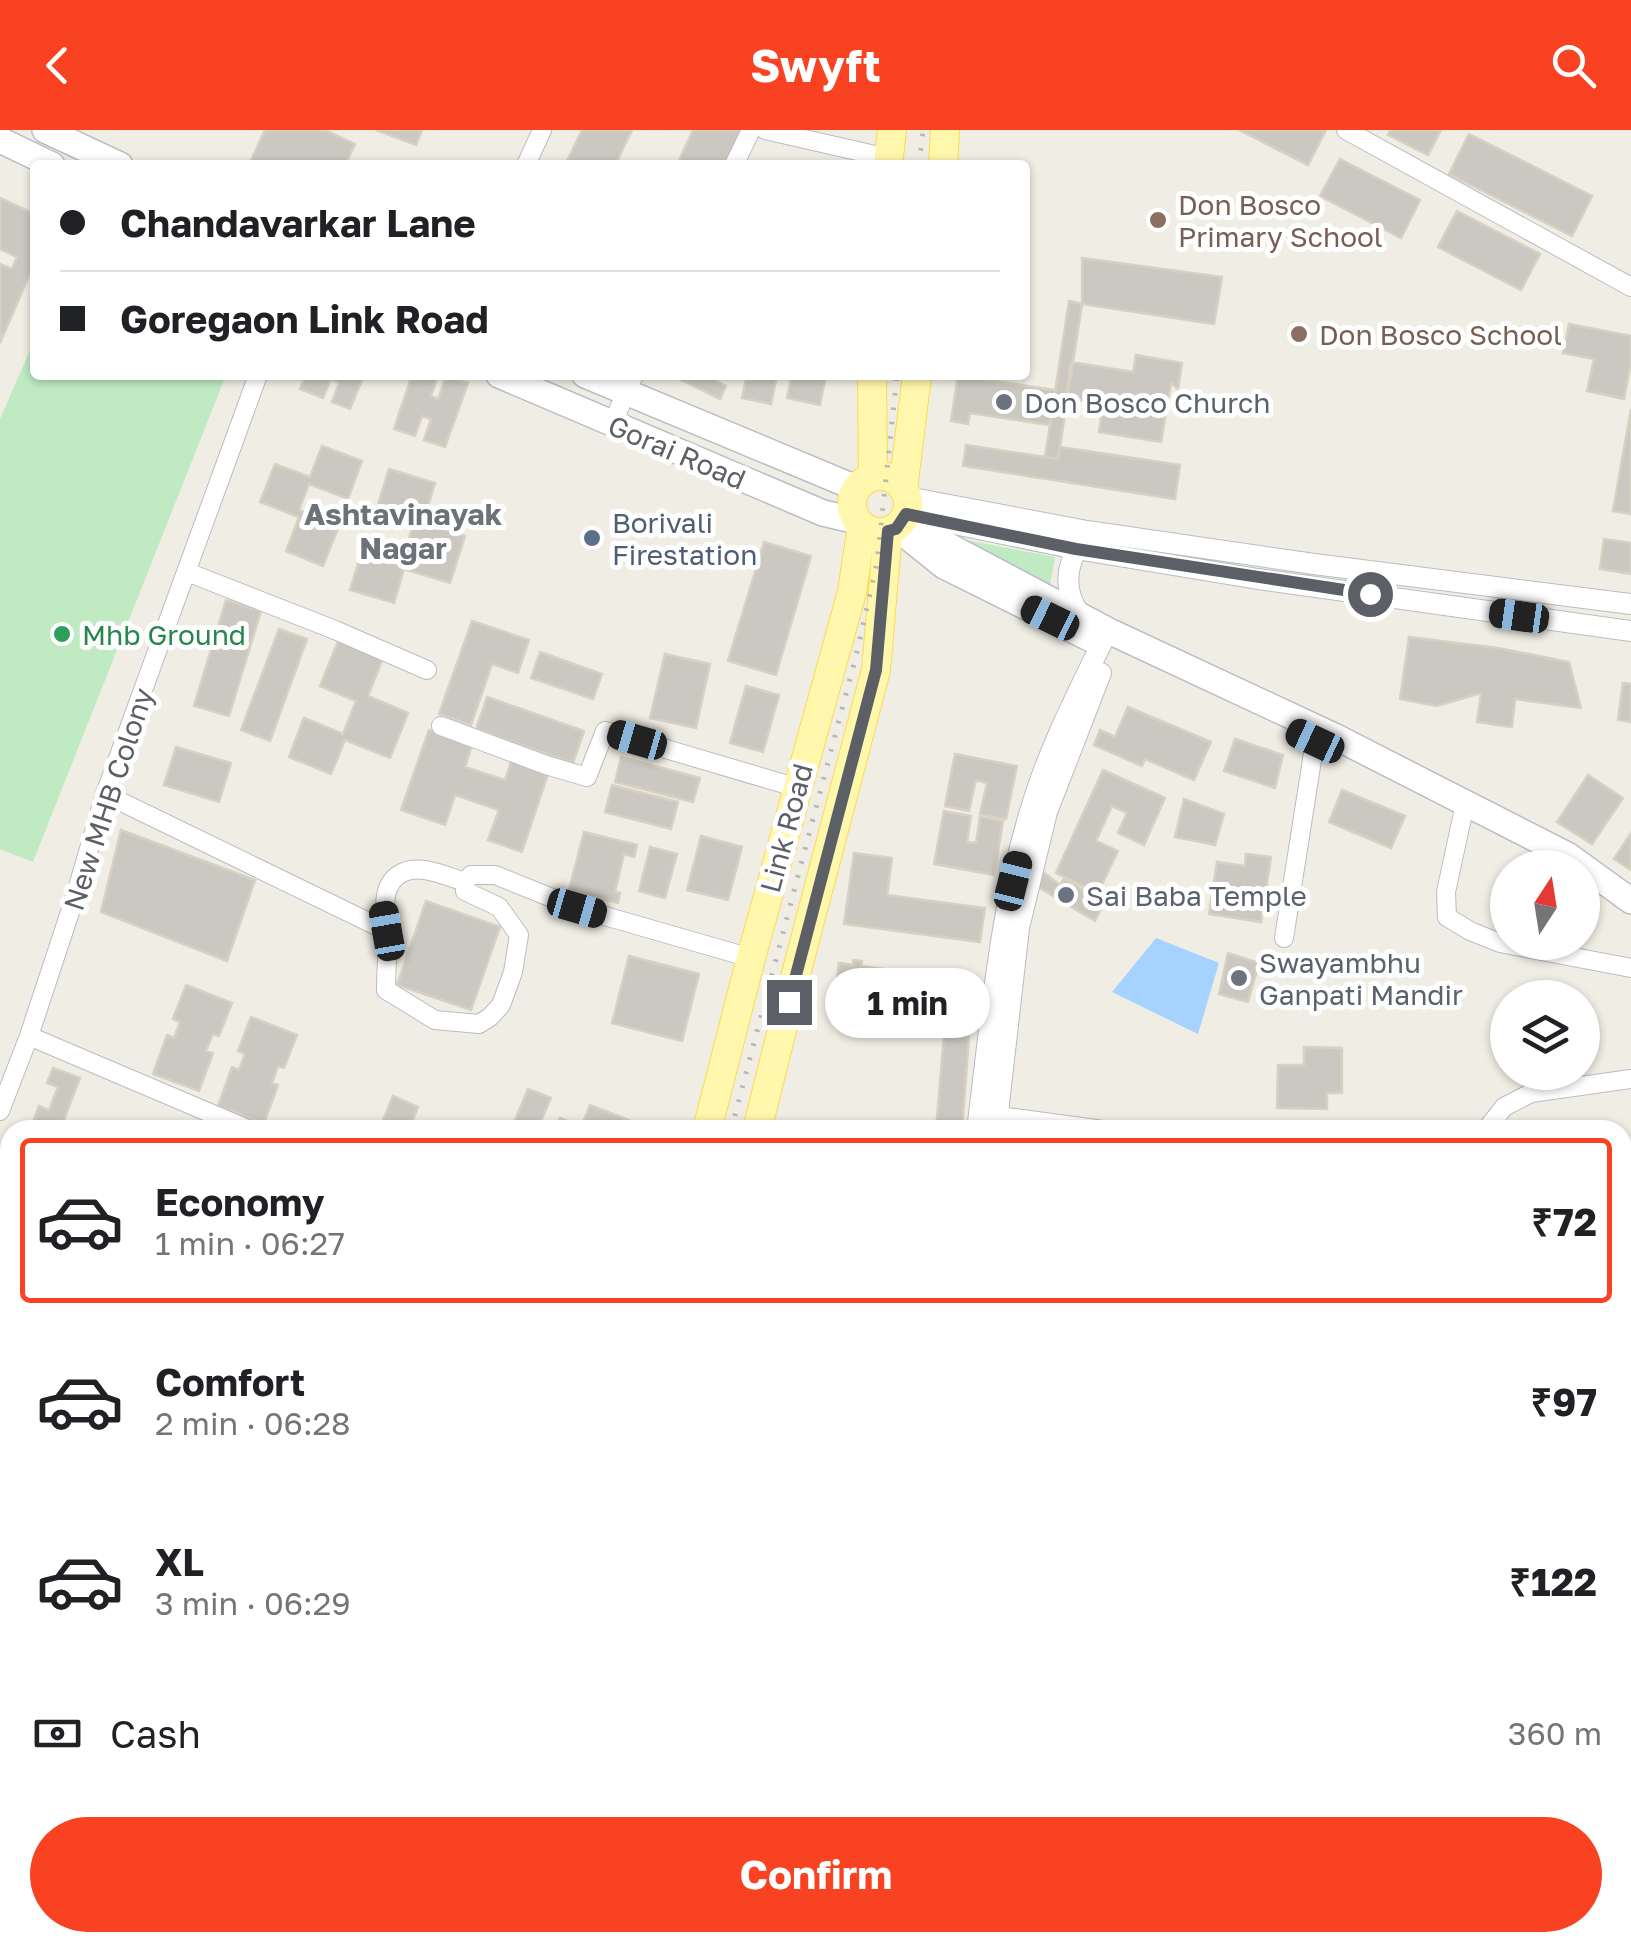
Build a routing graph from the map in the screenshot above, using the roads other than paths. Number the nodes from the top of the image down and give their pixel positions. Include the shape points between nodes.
1 (46, 130) edge
2 (542, 130) edge
3 (751, 130) edge
4 (765, 130) edge
5 (946, 130) edge
6 (1346, 130) edge
7 (1370, 136) edge
8 (6, 137) edge
9 (889, 151) edge
10 (44, 160) edge
11 (109, 160) edge
12 (528, 160) edge
13 (736, 160) edge
14 (943, 160) edge
15 (1631, 287) edge
16 (256, 380) edge
17 (511, 380) edge
18 (872, 380) edge
19 (916, 380) edge
20 (630, 384) edge
21 (612, 424) junction
22 (864, 482) junction
23 (890, 516) junction
24 (1081, 540) junction
25 (187, 572) junction
26 (1631, 604) edge
27 (1079, 613) junction
28 (1631, 631) edge
29 (1109, 639) junction
30 (427, 670) dead end
31 (441, 726) dead end
32 (1316, 734) junction
33 (798, 788) junction
34 (105, 794) junction
35 (1464, 810) junction
36 (1530, 850) edge
37 (465, 882) junction
38 (1600, 895) edge
39 (1631, 901) edge
40 (1631, 914) edge
41 (387, 931) junction
42 (1284, 938) dead end
43 (750, 958) junction
44 (1631, 968) edge
45 (29, 1036) junction
46 (1631, 1079) edge
47 (0, 1111) edge
48 (226, 1120) edge
49 (710, 1120) edge
50 (759, 1120) edge
51 (988, 1120) edge
52 (1494, 1120) edge

1 - 11 main road
2 - 12 street
3 - 13 street
4 - 9 street
5 - 14 main road
6 - 7 street
7 - 15 street
8 - 10 main road
16 - 25 street, New MHB Colony
17 - 21 main road, Gorai Road
18 - 22 main road
19 - 23 main road, Link Road
20 - 21 street
20 - 22 main road, Gorai Road
21 - 23 main road, Gorai Road via 823,512
22 - 23 main road via 890,478
22 - 23 main road via 852,504
23 - 24 street
23 - 27 main road
23 - 29 main road via 944,566
23 - 33 main road, Link Road via 852,592
23 - 50 main road via 876,670
24 - 26 street
24 - 27 street via 1068,576
24 - 28 street via 1258,578
25 - 30 street
25 - 34 street, New MHB Colony
27 - 29 main road
29 - 32 main road
29 - 51 street via 1047,812 1019,928
31 - 33 street via 587,777 604,731
32 - 35 main road
32 - 42 street
33 - 43 main road, Link Road
34 - 41 street
34 - 45 street, New MHB Colony
35 - 36 main road
35 - 39 main road via 1569,856
35 - 44 street via 1446,892 1448,917 1500,943
37 - 41 street via 428,870 404,872 389,886
37 - 41 street via 465,891 499,907 519,935 513,972 490,1018 480,1024 435,1020 386,990
37 - 43 street via 495,875 577,908
38 - 40 main road
43 - 49 main road, Link Road
45 - 47 street, New MHB Colony
45 - 48 street
46 - 52 street via 1530,1092

